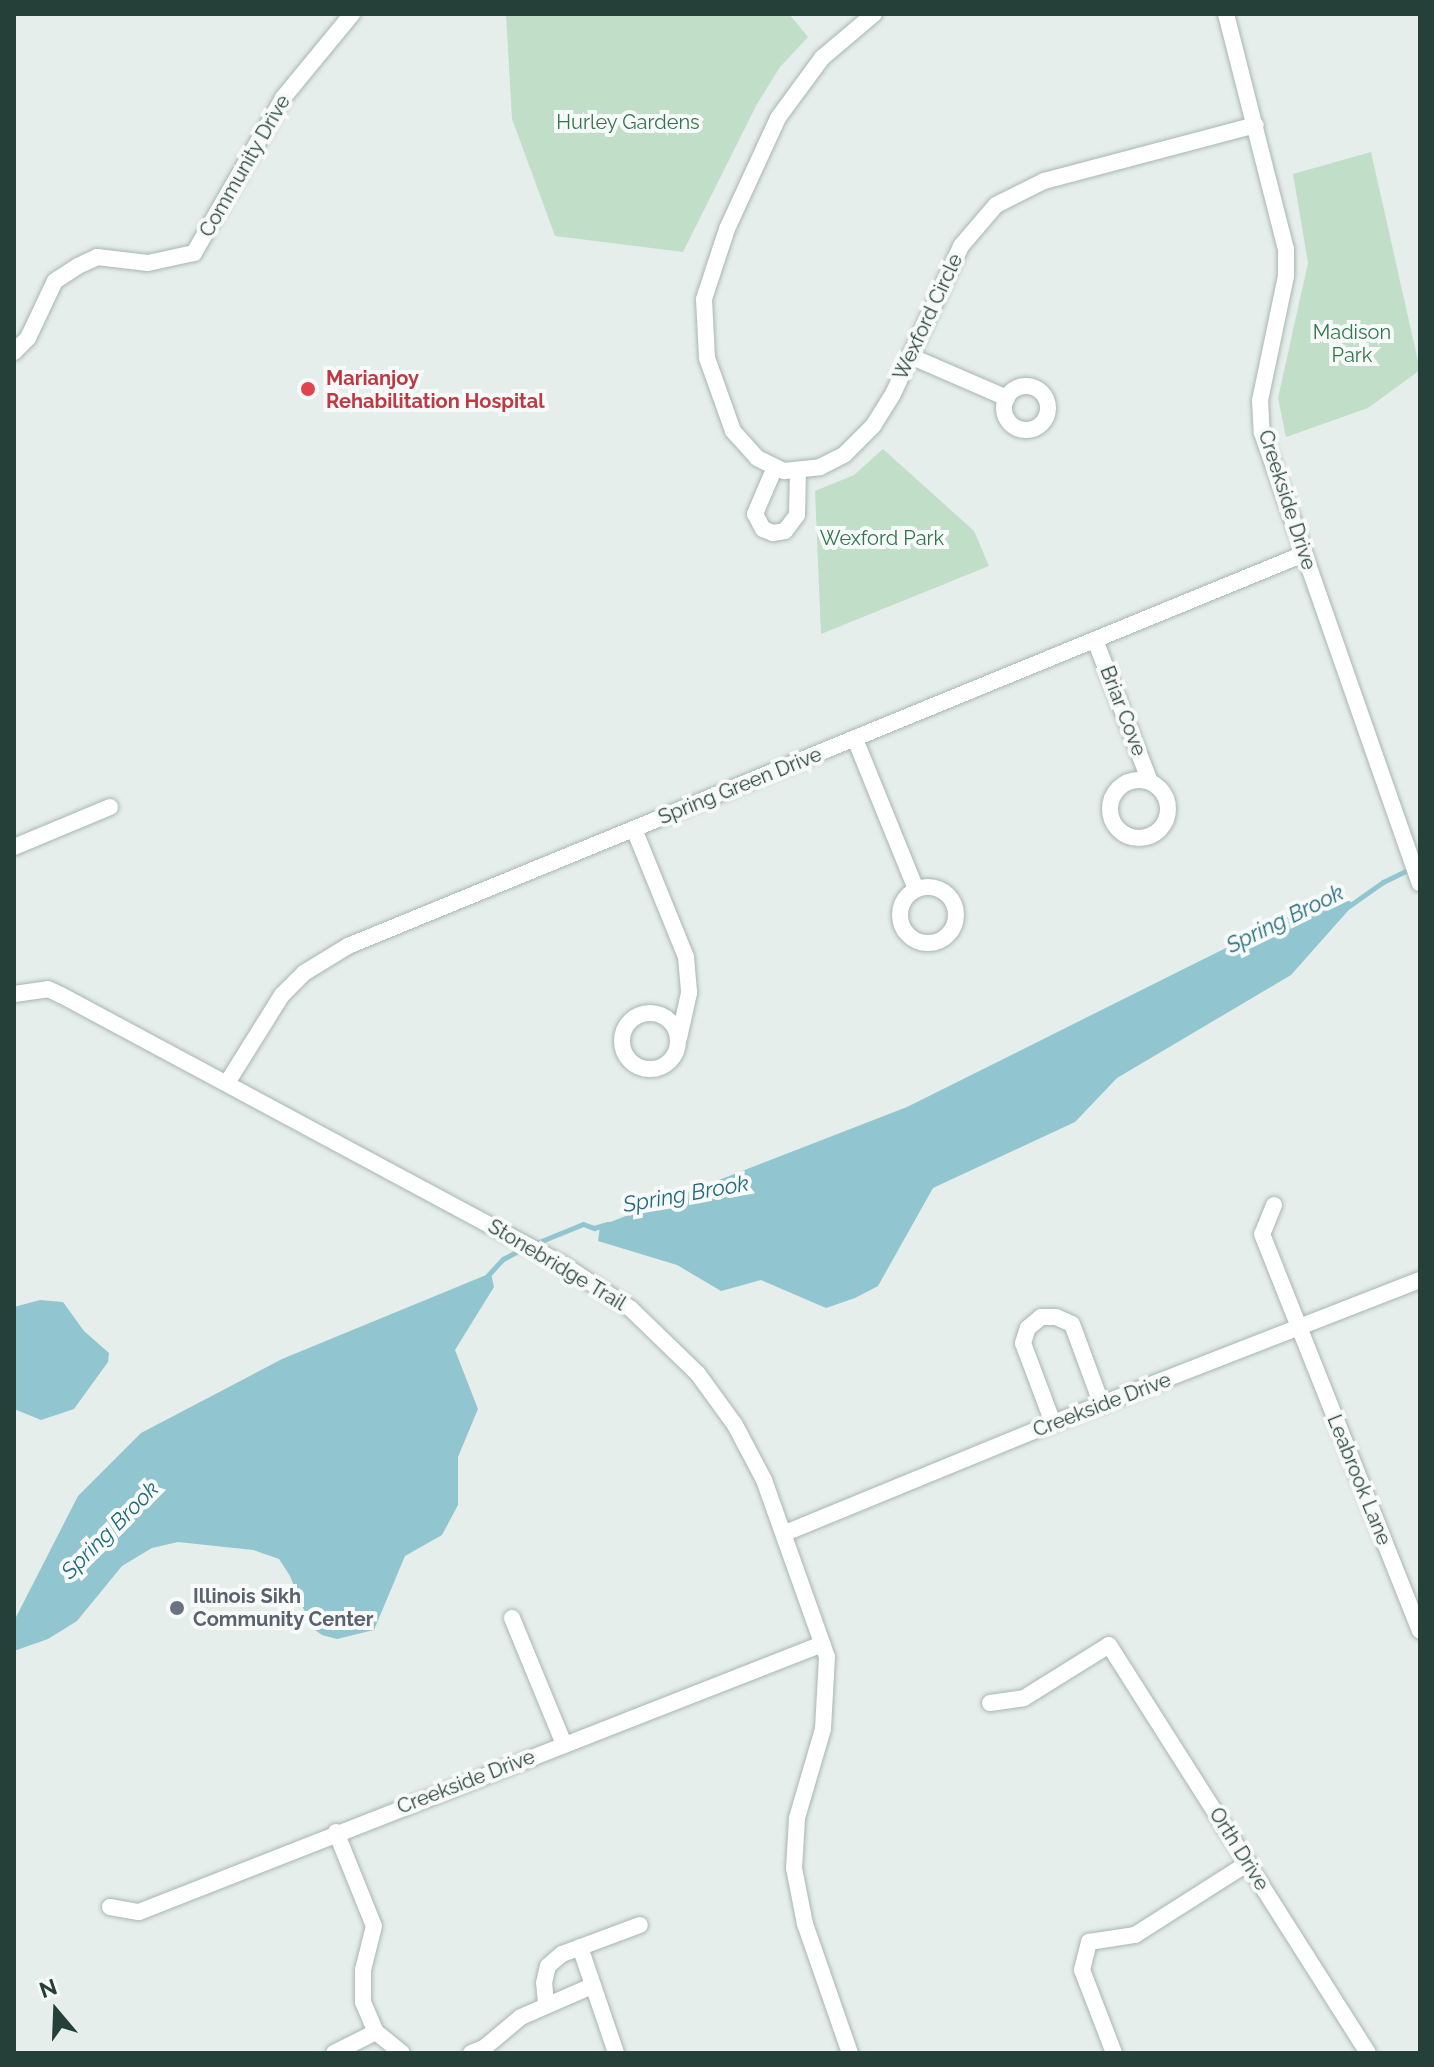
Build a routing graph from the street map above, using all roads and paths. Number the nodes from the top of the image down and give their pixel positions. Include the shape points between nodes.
1 (352, 14) edge
2 (874, 14) edge
3 (1226, 14) edge
4 (1256, 125) junction
5 (14, 352) edge
6 (910, 356) junction
7 (1007, 398) dead end
8 (775, 467) junction
9 (798, 472) junction
10 (1304, 554) junction
11 (1095, 640) junction
12 (855, 739) junction
13 (1150, 782) dead end
14 (110, 807) dead end
15 (634, 829) junction
16 (14, 847) edge
17 (1420, 883) edge
18 (916, 889) dead end
19 (14, 994) edge
20 (679, 1038) dead end
21 (227, 1083) junction
22 (1274, 1205) dead end
23 (1420, 1280) edge
24 (1299, 1328) junction
25 (1102, 1405) junction
26 (1053, 1423) junction
27 (785, 1533) junction
28 (512, 1618) dead end
29 (1420, 1631) edge
30 (822, 1644) junction
31 (990, 1703) dead end
32 (564, 1744) junction
33 (336, 1832) junction
34 (1248, 1863) junction
35 (110, 1907) dead end
36 (640, 1925) dead end
37 (580, 1947) junction
38 (592, 1986) junction
39 (546, 2004) junction
40 (376, 2032) junction
41 (334, 2053) edge
42 (402, 2053) edge
43 (471, 2053) edge
44 (616, 2053) edge
45 (850, 2053) edge
46 (1114, 2053) edge
47 (1368, 2053) edge

1 - 5 street, Community Drive via 283,98 194,253 148,263 97,257 78,266 55,281 28,338
2 - 8 street via 822,58 778,118 721,243 704,299 707,358 733,431 757,458
3 - 4 street, Creekside Drive
4 - 6 street, Wexford Circle via 1012,194 961,246
4 - 10 street, Creekside Drive via 1287,263 1262,378 1260,418
6 - 7 street
6 - 9 street, Wexford Circle via 860,442 820,467
8 - 9 street
8 - 9 street via 755,514 763,529 773,533 785,531 797,515
10 - 11 street, Spring Green Drive
10 - 17 street, Creekside Drive
11 - 12 street, Spring Green Drive
11 - 13 street, Briar Cove
12 - 15 street, Spring Green Drive
12 - 18 street
14 - 16 street
15 - 20 street via 686,957 689,993
15 - 21 street, Spring Green Drive via 329,956 282,995
19 - 21 street, Stonebridge Trail via 48,989
21 - 27 street, Stonebridge Trail via 562,1264 631,1309 698,1374 750,1451
22 - 24 street, Leabrook Lane via 1262,1234
23 - 24 street, Creekside Drive
24 - 25 street, Creekside Drive
24 - 29 street, Leabrook Lane
25 - 26 street, Creekside Drive
25 - 26 street via 1072,1324 1041,1317 1028,1328 1023,1343
26 - 27 street, Creekside Drive
27 - 30 street, Stonebridge Trail
28 - 32 street
30 - 32 street, Creekside Drive
30 - 45 street, Stonebridge Trail via 827,1657 825,1709 796,1822 794,1868 805,1924
31 - 34 street, Orth Drive via 1024,1698 1109,1645
32 - 33 street, Creekside Drive
33 - 35 street, Creekside Drive via 139,1912
33 - 40 street via 374,1926 363,1970 363,2002
34 - 46 street via 1135,1935 1089,1942 1082,1970
34 - 47 street, Orth Drive
36 - 37 street
37 - 38 street
37 - 39 street via 548,1966
38 - 39 street
38 - 44 street
39 - 43 street
40 - 41 street
40 - 42 street

